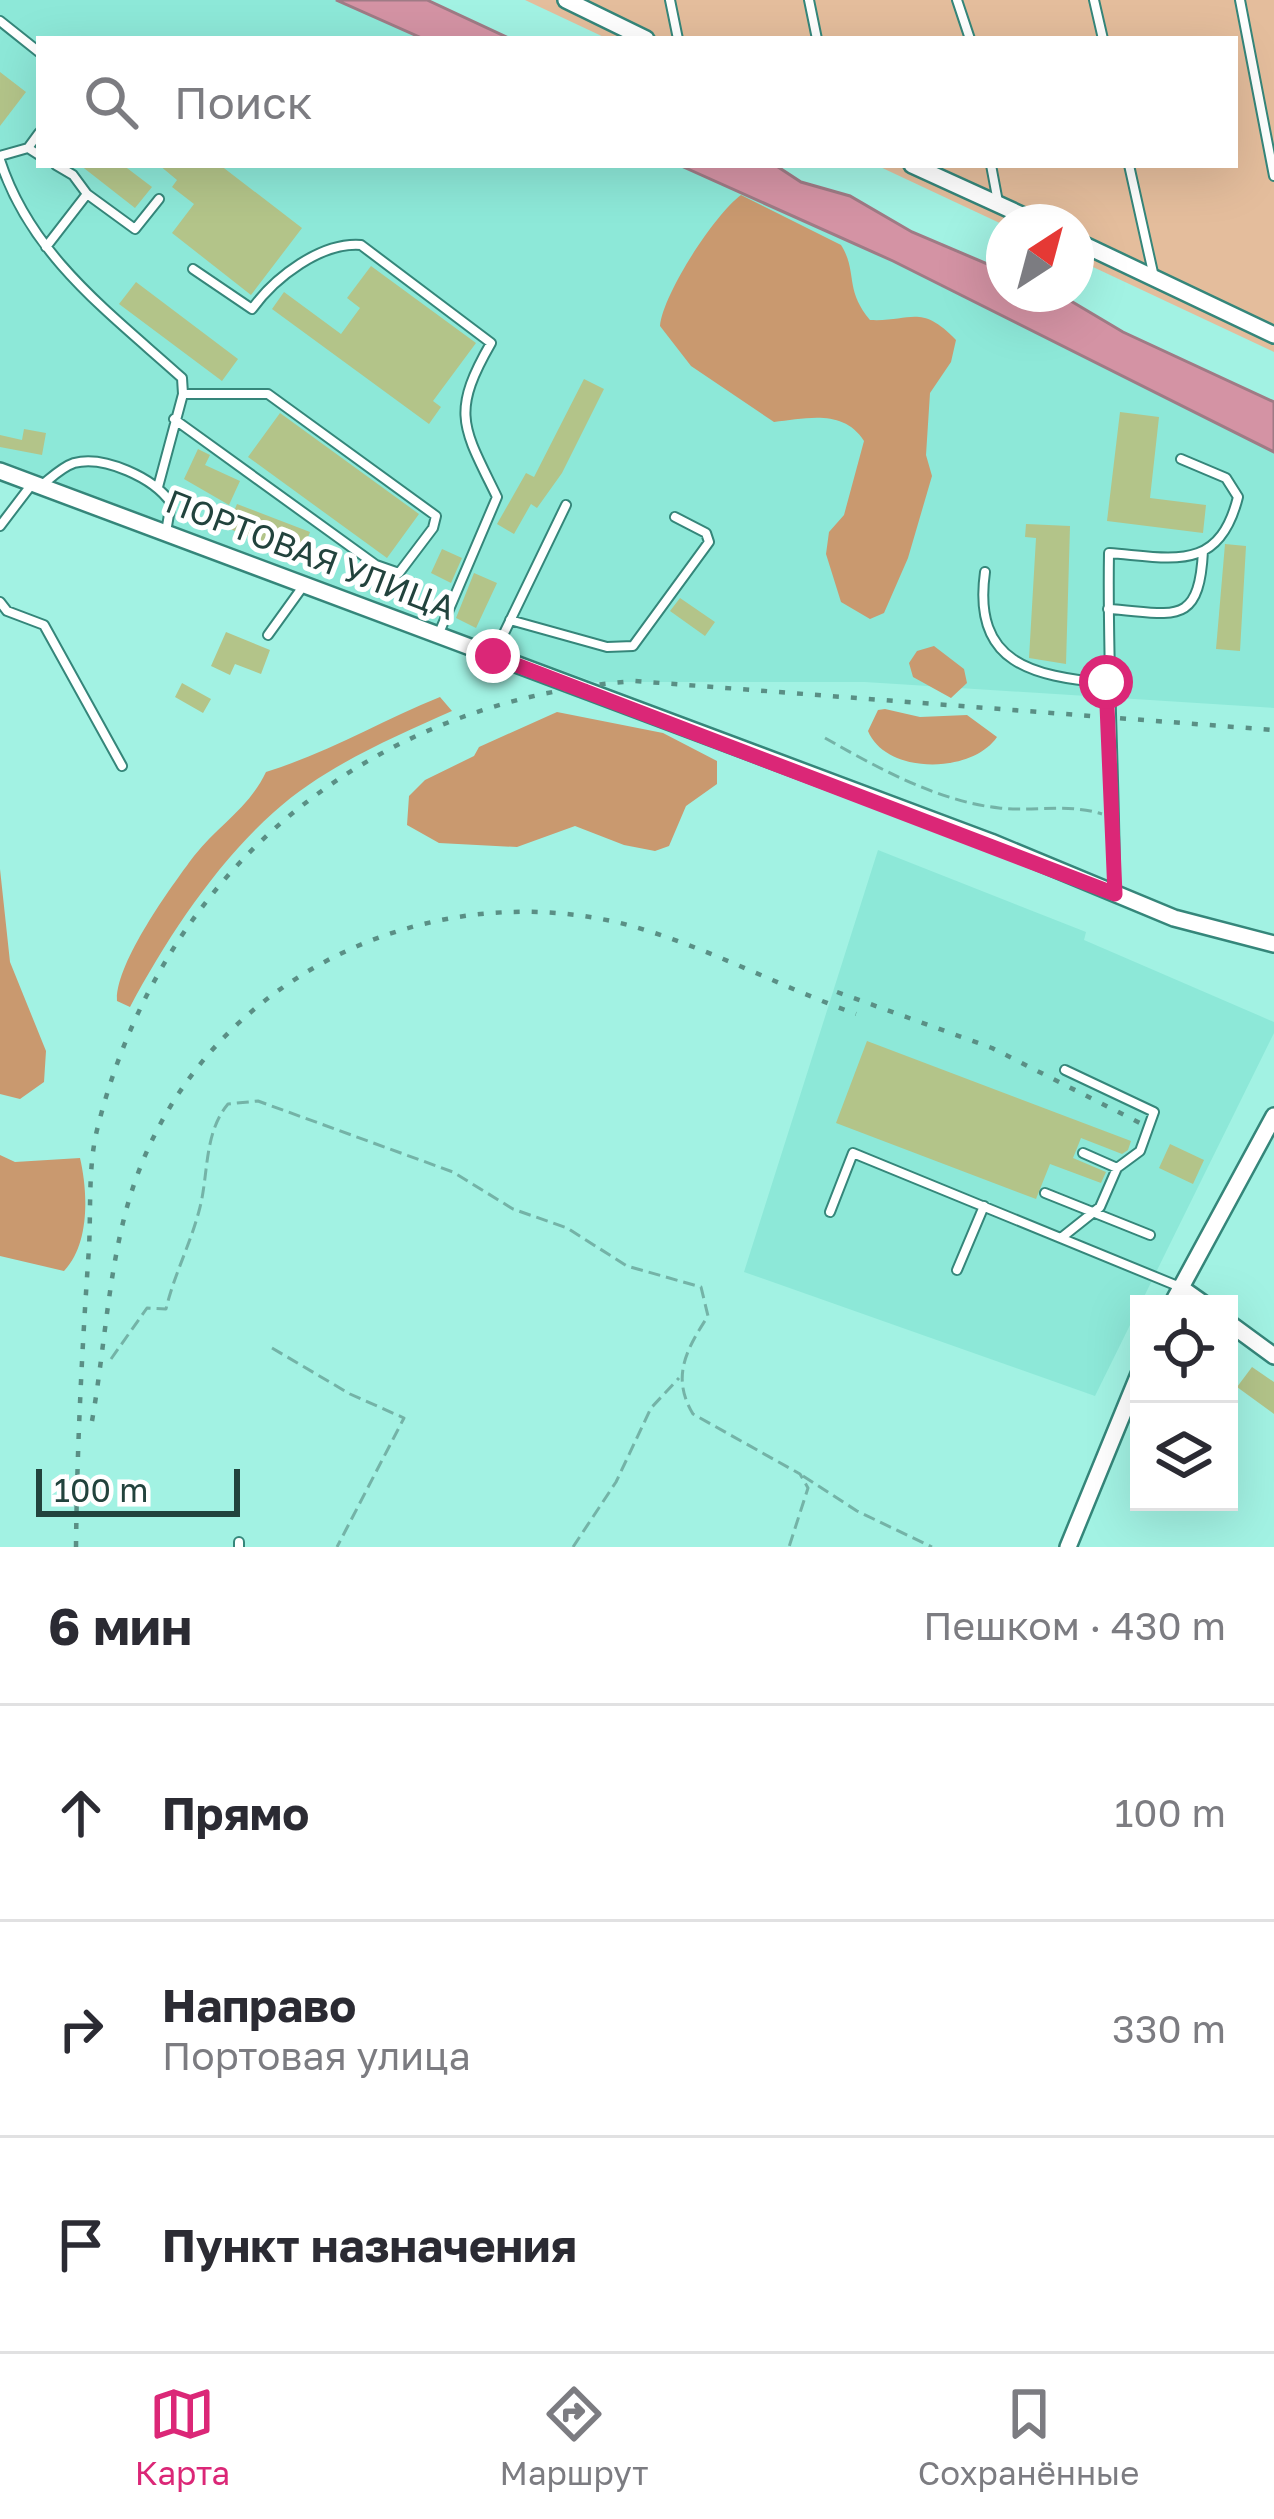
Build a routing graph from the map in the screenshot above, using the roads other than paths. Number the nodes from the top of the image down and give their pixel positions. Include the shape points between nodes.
1 (566, 0) edge
2 (670, 0) edge
3 (809, 0) edge
4 (957, 0) edge
5 (1094, 0) edge
6 (1240, 0) edge
7 (0, 21) edge
8 (640, 36) edge
9 (677, 36) edge
10 (816, 36) edge
11 (969, 36) edge
12 (1101, 36) edge
13 (36, 50) edge
14 (36, 137) edge
15 (28, 148) junction
16 (36, 153) edge
17 (0, 158) edge
18 (61, 168) edge
19 (919, 168) edge
20 (992, 168) edge
21 (1130, 168) edge
22 (1274, 176) edge
23 (87, 194) junction
24 (159, 199) dead end
25 (998, 203) joint
26 (46, 248) junction
27 (1094, 250) edge
28 (194, 269) dead end
29 (1154, 278) junction
30 (1274, 334) edge
31 (183, 394) junction
32 (174, 419) junction
33 (1181, 459) dead end
34 (0, 472) edge
35 (36, 484) junction
36 (158, 487) junction
37 (566, 505) dead end
38 (675, 517) dead end
39 (0, 526) edge
40 (166, 532) junction
41 (1203, 551) junction
42 (985, 572) dead end
43 (305, 584) junction
44 (0, 602) edge
45 (1108, 609) junction
46 (510, 620) junction
47 (439, 633) junction
48 (268, 634) dead end
49 (493, 656) junction
50 (1106, 682) junction
51 (122, 766) dead end
52 (1115, 894) junction
53 (1274, 944) edge
54 (1065, 1070) dead end
55 (1274, 1116) edge
56 (1082, 1153) dead end
57 (1117, 1168) junction
58 (1045, 1193) dead end
59 (985, 1206) junction
60 (830, 1212) dead end
61 (1093, 1212) junction
62 (1150, 1235) dead end
63 (1061, 1238) junction
64 (956, 1270) dead end
65 (1180, 1287) junction
66 (1176, 1295) edge
67 (1191, 1295) edge
68 (1238, 1330) edge
69 (1274, 1356) edge
70 (1130, 1396) edge
71 (1068, 1547) edge

1 - 8 street
2 - 9 lane
3 - 10 lane
4 - 11 lane
5 - 12 lane
6 - 22 lane
7 - 13 lane
14 - 15 lane
15 - 16 lane
15 - 17 lane
17 - 26 lane via 12,197
18 - 23 lane
19 - 25 street
20 - 25 lane
21 - 29 lane
23 - 24 lane via 136,229
23 - 26 lane
26 - 31 lane via 182,378
27 - 29 street
28 - 47 lane via 252,309 268,286 334,243 361,245 491,344 463,391 467,436 497,497
29 - 30 street
31 - 32 lane
31 - 32 lane via 268,394 436,516 433,528 399,573 376,565
32 - 36 lane
33 - 41 lane via 1226,478 1238,497 1231,527
34 - 35 street, ПОРТОВАЯ УЛИЦА
35 - 36 lane via 92,460
35 - 39 lane
35 - 40 street, ПОРТОВАЯ УЛИЦА
36 - 40 lane via 171,502
37 - 46 lane
38 - 46 lane via 709,542 633,646 607,647
40 - 43 street, ПОРТОВАЯ УЛИЦА
41 - 45 lane via 1201,593 1191,609
41 - 45 lane via 1179,558 1108,554
42 - 50 lane via 981,596 995,645 1022,668
43 - 47 street, ПОРТОВАЯ УЛИЦА
43 - 48 lane
44 - 51 lane via 44,625
45 - 50 lane
46 - 49 lane
47 - 49 street, ПОРТОВАЯ УЛИЦА
49 - 52 street, ПОРТОВАЯ УЛИЦА
50 - 52 lane
52 - 53 street, ПОРТОВАЯ УЛИЦА
54 - 57 lane via 1154,1112 1140,1151
55 - 65 street
56 - 57 lane
57 - 61 lane
58 - 61 lane
59 - 60 lane via 854,1153
59 - 63 lane
59 - 64 lane
61 - 62 lane
61 - 63 lane
63 - 65 lane
65 - 66 street
65 - 67 street
68 - 69 street
70 - 71 street

